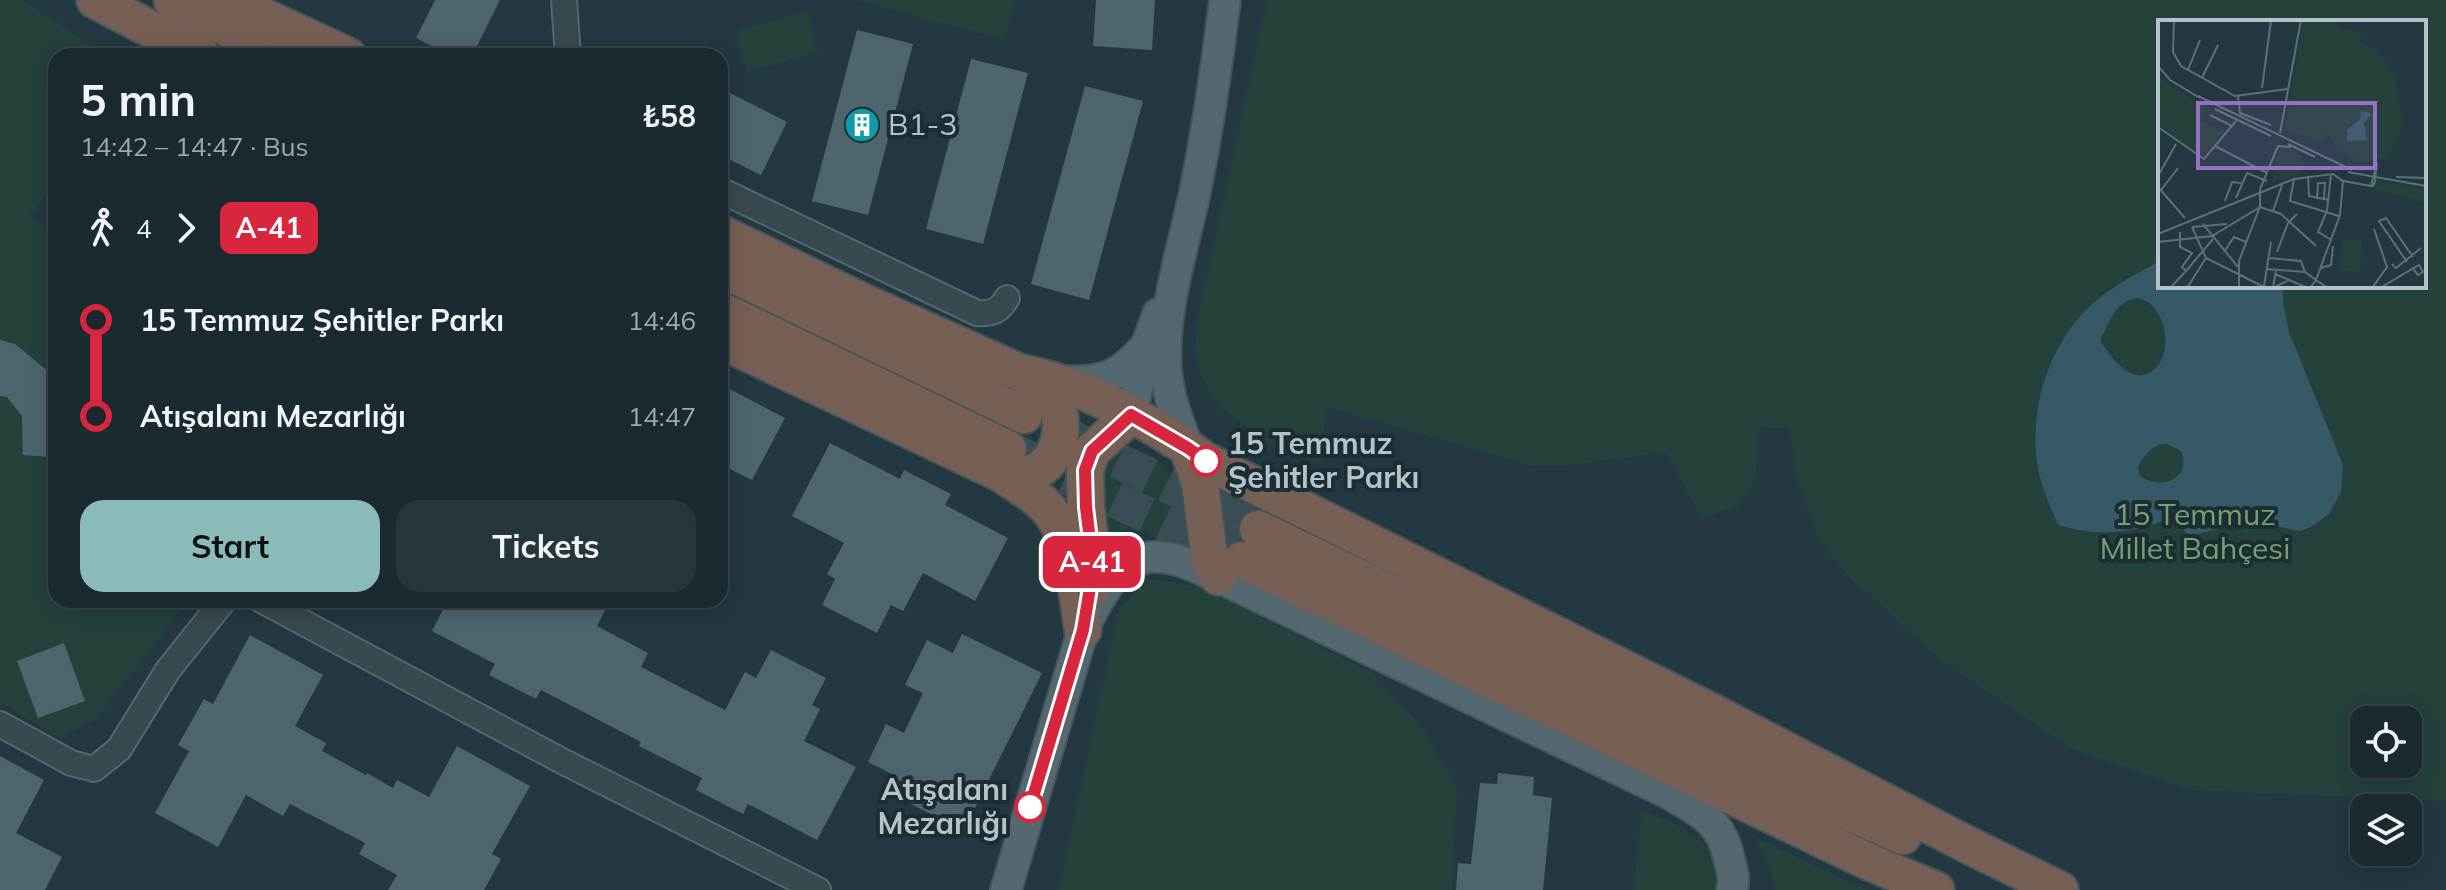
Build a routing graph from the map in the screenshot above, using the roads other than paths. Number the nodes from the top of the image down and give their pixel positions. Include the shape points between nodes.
1 (64, 0) edge
2 (95, 0) edge
3 (172, 0) edge
4 (228, 0) edge
5 (564, 0) edge
6 (1225, 0) edge
7 (145, 48) edge
8 (187, 48) edge
9 (265, 48) edge
10 (331, 48) edge
11 (567, 48) edge
12 (728, 194) edge
13 (728, 237) edge
14 (728, 272) edge
15 (1175, 275) junction
16 (1007, 298) dead end
17 (728, 314) edge
18 (728, 343) edge
19 (1147, 345) junction
20 (1021, 373) junction
21 (1057, 381) junction
22 (1024, 415) tunnel mouth
23 (1131, 415) junction
24 (1188, 448) junction
25 (1005, 462) junction
26 (1240, 555) junction
27 (218, 608) edge
28 (276, 608) edge
29 (1083, 630) junction
30 (0, 724) edge
31 (818, 890) edge
32 (1006, 890) edge
33 (1732, 890) edge
34 (1936, 890) edge
35 (2033, 890) edge
36 (2060, 890) edge

1 - 7 highway
2 - 8 highway
3 - 9 highway
4 - 10 highway
5 - 11 street
6 - 15 main road via 1209,113
12 - 16 street via 977,313 999,310
13 - 20 highway
14 - 22 highway
15 - 19 main road
15 - 24 main road via 1166,356 1169,390
17 - 25 highway
18 - 25 highway
19 - 21 main road via 1112,376
19 - 23 main road
20 - 21 highway
20 - 25 highway via 1055,400 1062,422 1059,442 1051,458 1031,473
21 - 23 highway
23 - 24 highway
23 - 29 highway via 1092,451 1085,470 1092,557
24 - 26 highway via 1200,484 1210,561
24 - 36 highway
25 - 29 highway via 1053,515 1065,541
26 - 29 main road via 1180,560 1156,556 1131,563 1100,592
26 - 33 main road via 1693,808 1716,825 1727,845
26 - 34 highway
26 - 35 highway
27 - 30 street via 168,670 119,749 94,769 71,763
28 - 31 street
29 - 32 main road

